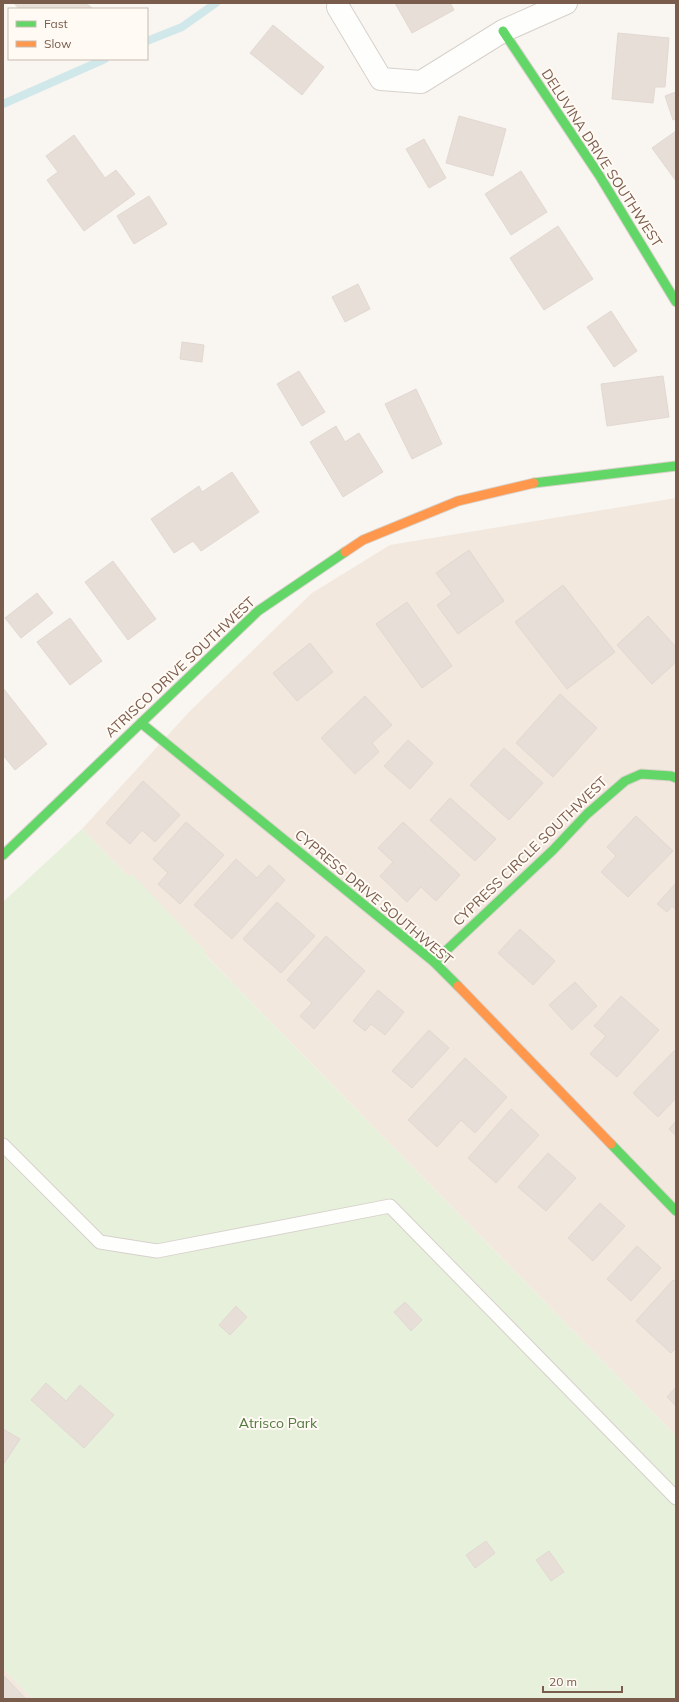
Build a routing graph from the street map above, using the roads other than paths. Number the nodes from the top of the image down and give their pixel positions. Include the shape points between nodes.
1 (566, 3) edge
2 (338, 7) dead end
3 (503, 31) junction
4 (676, 302) edge
5 (676, 466) edge
6 (141, 723) junction
7 (676, 778) edge
8 (3, 855) edge
9 (434, 962) junction
10 (3, 1145) edge
11 (676, 1211) edge
12 (676, 1498) edge

1 - 3 street
2 - 3 street via 381,79 421,82
3 - 4 street, DELUVINA DRIVE SOUTHWEST via 599,175
5 - 6 street, ATRISCO DRIVE SOUTHWEST via 544,481 458,501 363,540 258,611
6 - 8 street, ATRISCO DRIVE SOUTHWEST
6 - 9 street, CYPRESS DRIVE SOUTHWEST
7 - 9 street, CYPRESS CIRCLE SOUTHWEST via 641,774 625,782 587,814 553,850
9 - 11 street, CYPRESS DRIVE SOUTHWEST
10 - 12 lane via 100,1242 157,1251 390,1206

